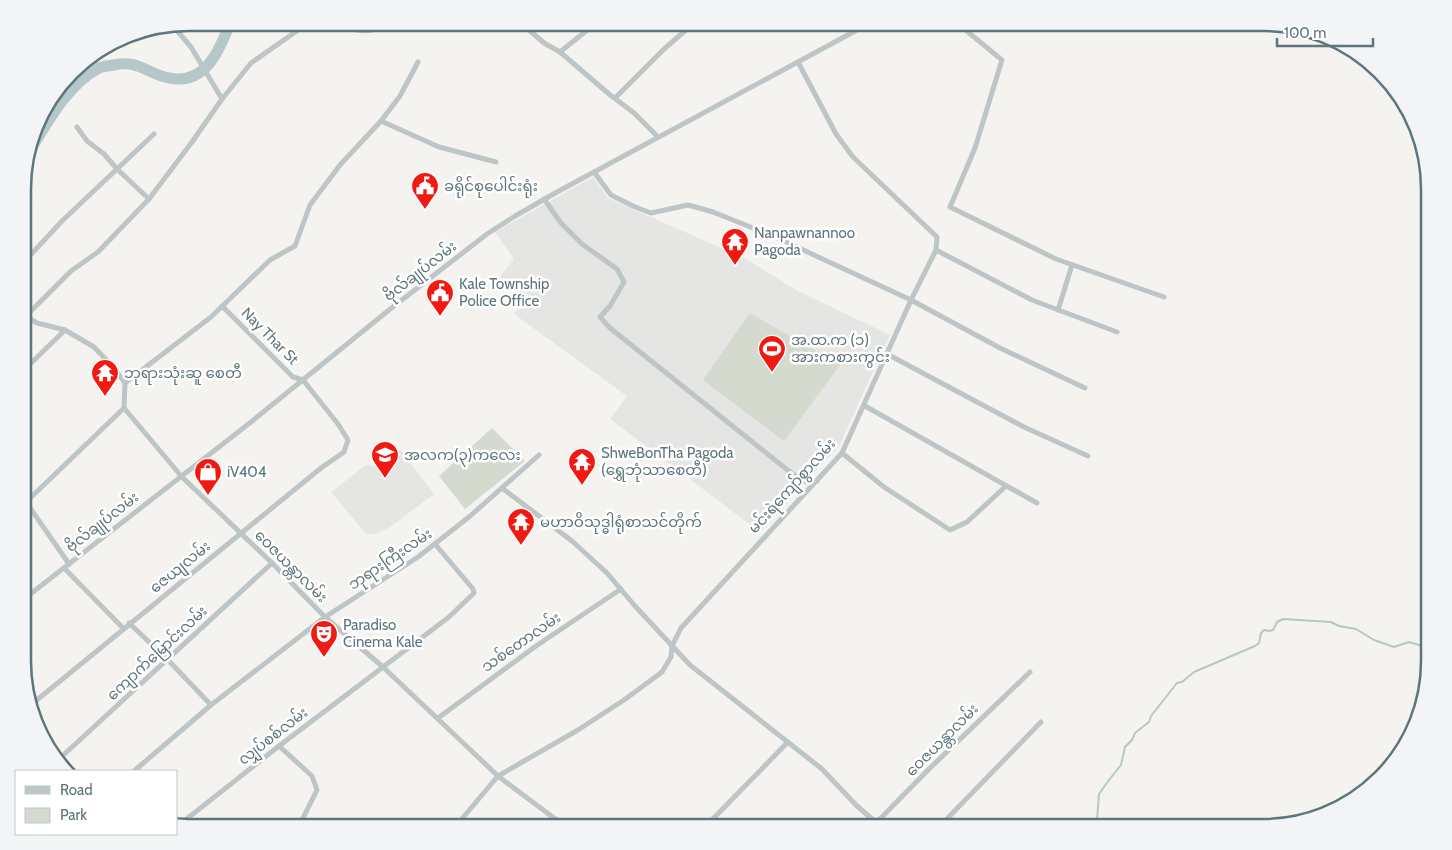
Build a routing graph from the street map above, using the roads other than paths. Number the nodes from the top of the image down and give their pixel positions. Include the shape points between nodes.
1 (297, 31) edge
2 (531, 31) edge
3 (585, 31) edge
4 (684, 31) edge
5 (854, 31) edge
6 (968, 31) edge
7 (178, 32) edge
8 (560, 52) junction
9 (418, 62) dead end
10 (798, 62) junction
11 (222, 98) junction
12 (615, 98) junction
13 (381, 121) junction
14 (77, 126) dead end
15 (154, 134) dead end
16 (658, 137) junction
17 (496, 162) dead end
18 (117, 169) junction
19 (594, 172) junction
20 (149, 199) junction
21 (544, 199) junction
22 (936, 250) junction
23 (32, 253) edge
24 (1072, 265) junction
25 (1164, 297) dead end
26 (912, 300) junction
27 (222, 306) junction
28 (31, 309) edge
29 (1058, 310) junction
30 (31, 319) edge
31 (65, 330) junction
32 (1117, 332) dead end
33 (887, 354) junction
34 (31, 363) edge
35 (302, 380) junction
36 (125, 383) junction
37 (1085, 388) dead end
38 (865, 406) junction
39 (124, 408) junction
40 (344, 452) joint
41 (842, 452) junction
42 (539, 455) dead end
43 (1088, 456) dead end
44 (182, 477) junction
45 (817, 480) junction
46 (1006, 486) junction
47 (502, 488) junction
48 (31, 497) edge
49 (1037, 503) dead end
50 (31, 511) edge
51 (241, 534) junction
52 (435, 544) junction
53 (272, 563) junction
54 (69, 564) junction
55 (64, 568) junction
56 (621, 589) junction
57 (31, 594) edge
58 (325, 618) junction
59 (129, 623) junction
60 (123, 628) junction
61 (672, 646) junction
62 (168, 660) junction
63 (383, 667) junction
64 (1030, 672) dead end
65 (37, 700) edge
66 (211, 705) junction
67 (438, 718) junction
68 (1041, 722) dead end
69 (788, 743) junction
70 (279, 746) junction
71 (63, 756) edge
72 (135, 770) edge
73 (498, 776) junction
74 (869, 818) edge
75 (884, 818) edge
76 (947, 818) edge
77 (187, 819) edge
78 (303, 819) edge
79 (462, 819) edge
80 (555, 819) edge
81 (713, 819) edge

1 - 11 street via 251,63
2 - 8 street
3 - 8 street
4 - 12 street
5 - 10 street, ဗိုလ်ချုပ်လမ်း
6 - 24 street via 1002,60 975,148 950,207
7 - 11 street
8 - 12 street
9 - 13 street via 400,96
10 - 16 street, ဗိုလ်ချုပ်လမ်း
10 - 22 street via 836,134 853,157 937,237
11 - 20 street
12 - 16 street
13 - 17 street via 438,147
13 - 27 street via 340,165 310,205 295,246 270,260
14 - 18 street via 87,141
15 - 18 street
16 - 19 street, ဗိုလ်ချုပ်လမ်း
18 - 20 street
18 - 23 street
19 - 21 street, ဗိုလ်ချုပ်လမ်း
19 - 26 street via 611,195 633,206 651,212 688,205 714,212 824,258
20 - 28 street via 98,252
21 - 35 street, ဗိုလ်ချုပ်လမ်း via 487,234
21 - 45 street via 561,223 582,244 617,269 624,282 600,317 610,328 790,472 805,482
22 - 26 street, မင်းရဲကျော်စွာလမ်း
22 - 29 street via 1032,300
24 - 25 street
24 - 29 street
26 - 33 street, မင်းရဲကျော်စွာလမ်း
26 - 37 street via 1000,348
27 - 35 street, Nay Thar St via 292,376
27 - 36 street via 211,318
29 - 32 street
30 - 31 street
31 - 34 street
31 - 36 street via 94,347
33 - 38 street, မင်းရဲကျော်စွာလမ်း
33 - 43 street via 1024,427
35 - 40 street, Nay Thar St via 348,440
35 - 44 street, ဗိုလ်ချုပ်လမ်း
36 - 39 street
38 - 41 street, မင်းရဲကျော်စွာလမ်း
38 - 46 street
39 - 44 street, ဝေဇယန္တာလမ်း
39 - 48 street
40 - 51 street, ဇေယျလမ်း
41 - 45 street, မင်းရဲကျော်စွာလမ်း
41 - 46 street via 884,488 950,530 967,522
42 - 47 street, ဘုရားကြီးလမ်း
44 - 51 street, ဝေဇယန္တာလမ်း
44 - 54 street, ဗိုလ်ချုပ်လမ်း
45 - 61 street, မင်းရဲကျော်စွာလမ်း via 681,628
46 - 49 street
47 - 52 street, ဘုရားကြီးလမ်း
47 - 56 street via 572,541
50 - 54 street
51 - 53 street, ဝေဇယန္တာလမ်း
51 - 59 street, ဇေယျလမ်း
52 - 58 street, ဘုရားကြီးလမ်း
52 - 63 street, လျှပ်စစ်လမ်း via 474,593 449,617
53 - 58 street, ဝေဇယန္တာလမ်း
53 - 62 street, ကျောက်မြောင်းလမ်း
54 - 55 street, ဗိုလ်ချုပ်လမ်း
55 - 57 street, ဗိုလ်ချုပ်လမ်း
55 - 60 street
56 - 61 street
56 - 67 street, သစ်တောလမ်း
58 - 63 street, ဝေဇယန္တာလမ်း
58 - 66 street, ဘုရားကြီးလမ်း
59 - 60 street, ဇေယျလမ်း
59 - 62 street
60 - 65 street, ဇေယျလမ်း
61 - 69 street via 690,665
61 - 73 street, မင်းရဲကျော်စွာလမ်း via 662,672 578,730
62 - 66 street
62 - 71 street, ကျောက်မြောင်းလမ်း
63 - 67 street, ဝေဇယန္တာလမ်း
63 - 70 street, လျှပ်စစ်လမ်း
64 - 75 street, ဝေဇယန္တာလမ်း via 929,769
66 - 72 street, ဘုရားကြီးလမ်း
67 - 73 street, ဝေဇယန္တာလမ်း
68 - 76 street
69 - 74 street via 822,769
69 - 81 street
70 - 77 street, လျှပ်စစ်လမ်း
70 - 78 street via 312,776 317,790
73 - 79 street, မင်းရဲကျော်စွာလမ်း
73 - 80 street, ဝေဇယန္တာလမ်း

